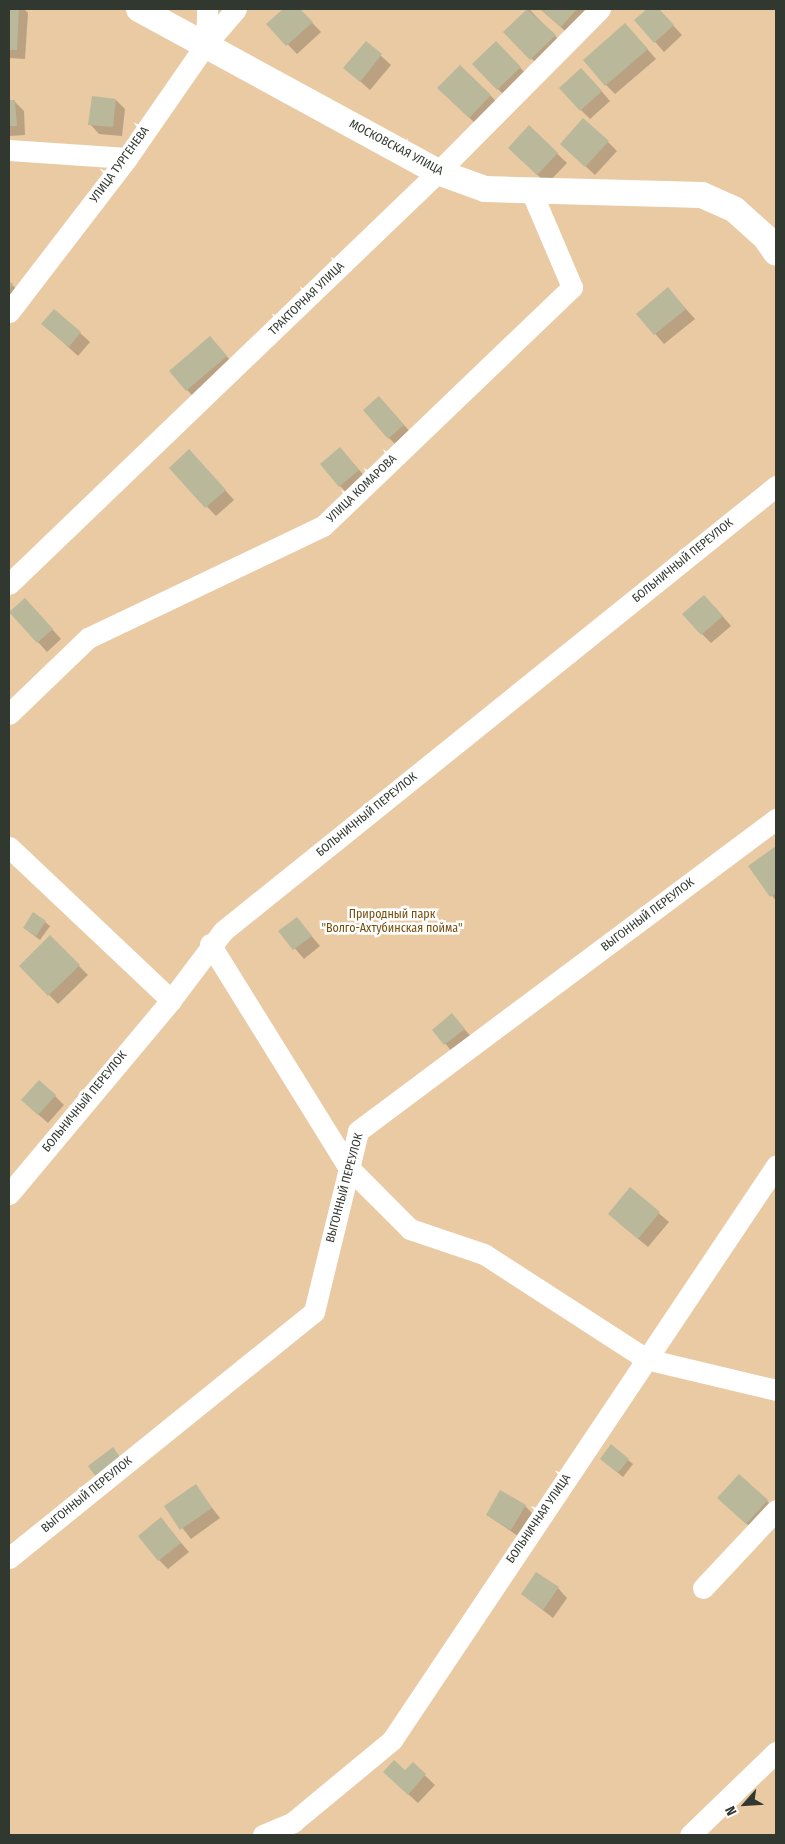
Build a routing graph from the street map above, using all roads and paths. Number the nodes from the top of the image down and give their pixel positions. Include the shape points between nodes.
1 (139, 9) edge
2 (207, 9) edge
3 (236, 9) edge
4 (600, 9) edge
5 (206, 44) junction
6 (9, 150) edge
7 (127, 158) junction
8 (438, 172) junction
9 (532, 193) junction
10 (772, 239) edge
11 (9, 312) edge
12 (776, 486) edge
13 (9, 584) edge
14 (9, 714) edge
15 (776, 819) edge
16 (9, 847) edge
17 (210, 944) junction
18 (171, 1000) junction
19 (776, 1166) edge
20 (349, 1168) junction
21 (9, 1194) edge
22 (646, 1359) junction
23 (776, 1390) edge
24 (776, 1510) edge
25 (9, 1558) edge
26 (703, 1588) dead end
27 (776, 1752) edge
28 (263, 1835) edge
29 (690, 1835) edge

1 - 5 street, МОСКОВСКАЯ УЛИЦА
2 - 5 street
3 - 5 street, УЛИЦА ТУРГЕНЕВА
4 - 8 street, ТРАКТОРНАЯ УЛИЦА
5 - 7 street, УЛИЦА ТУРГЕНЕВА
5 - 8 street, МОСКОВСКАЯ УЛИЦА
6 - 7 street
7 - 11 street, УЛИЦА ТУРГЕНЕВА
8 - 9 street, МОСКОВСКАЯ УЛИЦА via 485,189
8 - 13 street, ТРАКТОРНАЯ УЛИЦА
9 - 10 street, МОСКОВСКАЯ УЛИЦА via 658,192 702,196 735,210
9 - 14 street, УЛИЦА КОМАРОВА via 572,287 323,526 88,638
12 - 17 street, БОЛЬНИЧНЫЙ ПЕРЕУЛОК
15 - 20 street, ВЫГОННЫЙ ПЕРЕУЛОК via 358,1130
16 - 18 street
17 - 18 street, БОЛЬНИЧНЫЙ ПЕРЕУЛОК
17 - 20 street
18 - 21 street, БОЛЬНИЧНЫЙ ПЕРЕУЛОК
19 - 22 street, БОЛЬНИЧНАЯ УЛИЦА
20 - 22 street via 410,1229 484,1254
20 - 25 street, ВЫГОННЫЙ ПЕРЕУЛОК via 314,1312
22 - 23 street
22 - 28 street, БОЛЬНИЧНАЯ УЛИЦА via 392,1740 294,1822
24 - 26 street
27 - 29 street

